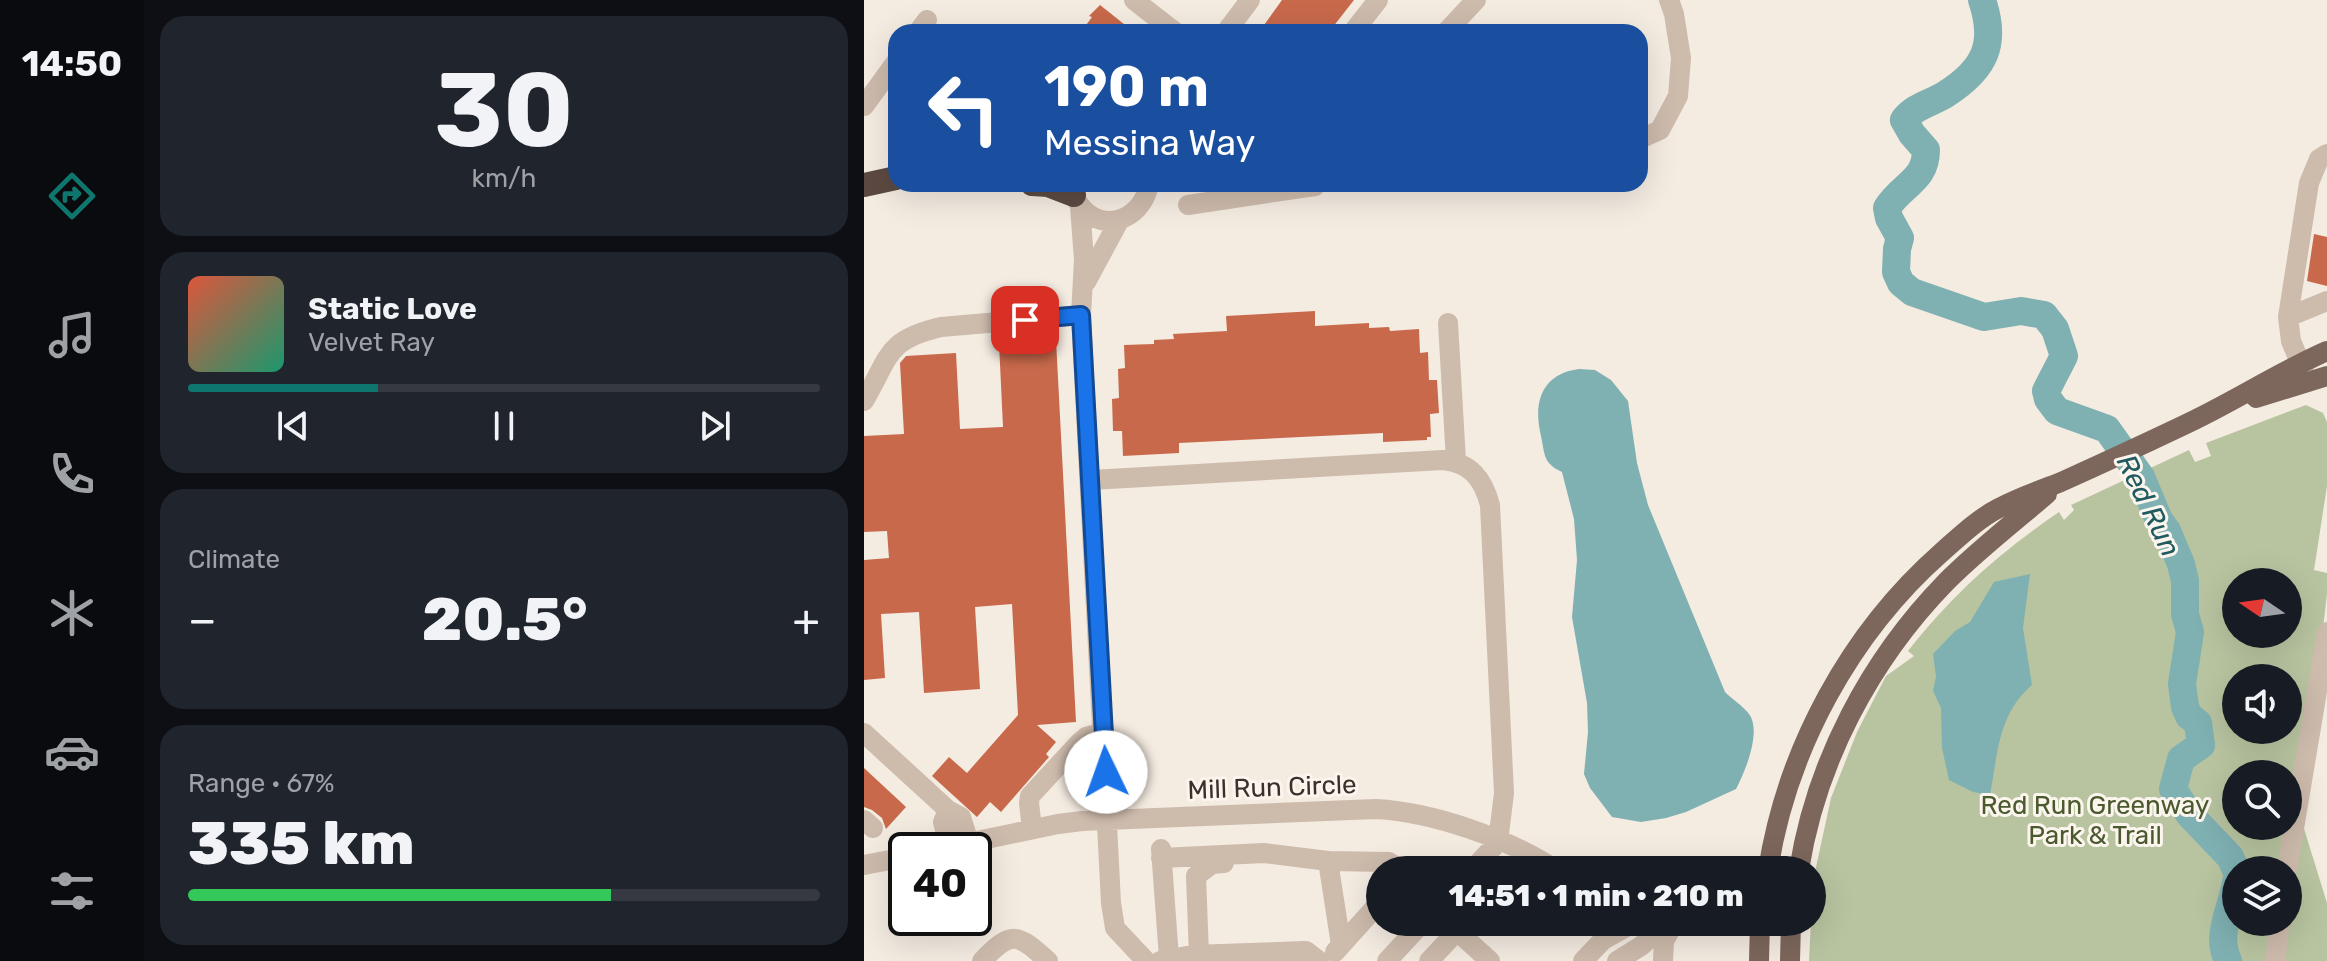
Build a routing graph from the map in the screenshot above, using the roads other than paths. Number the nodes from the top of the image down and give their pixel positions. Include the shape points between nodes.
1 (1134, 0) edge
2 (1250, 0) edge
3 (1378, 0) edge
4 (1476, 0) edge
5 (1669, 0) edge
6 (1165, 24) edge
7 (1232, 24) edge
8 (1359, 24) edge
9 (1454, 24) edge
10 (888, 73) edge
11 (864, 106) edge
12 (1648, 135) edge
13 (2327, 154) edge
14 (888, 180) edge
15 (864, 185) edge
16 (1147, 192) edge
17 (1273, 192) edge
18 (1075, 195) edge
19 (1188, 205) dead end
20 (1120, 219) junction
21 (1083, 289) junction
22 (2327, 301) edge
23 (1081, 315) junction
24 (2288, 317) junction
25 (1448, 323) dead end
26 (2327, 351) edge
27 (2300, 363) junction
28 (2318, 379) edge
29 (864, 401) edge
30 (2221, 408) junction
31 (1456, 461) junction
32 (1091, 480) junction
33 (2062, 481) junction
34 (2327, 632) edge
35 (1104, 732) junction
36 (864, 733) edge
37 (1108, 819) junction
38 (1032, 829) junction
39 (956, 832) edge
40 (992, 838) edge
41 (1498, 842) junction
42 (1258, 853) junction
43 (1485, 856) edge
44 (1527, 856) edge
45 (1770, 856) edge
46 (1802, 856) edge
47 (2289, 856) edge
48 (888, 860) edge
49 (1328, 861) junction
50 (1366, 862) edge
51 (864, 865) edge
52 (1366, 917) edge
53 (1410, 936) edge
54 (1608, 936) edge
55 (1633, 936) edge
56 (1658, 936) edge
57 (1667, 936) edge
58 (1760, 936) edge
59 (1791, 936) edge
60 (2278, 936) edge
61 (1341, 945) junction
62 (1646, 954) edge
63 (1199, 955) junction
64 (1164, 959) edge
65 (982, 961) edge
66 (1048, 961) edge
67 (1146, 961) edge
68 (1319, 961) edge
69 (1327, 961) edge
70 (1387, 961) edge
71 (1429, 961) edge
72 (1490, 961) edge
73 (1583, 961) edge
74 (1617, 961) edge
75 (1663, 961) edge
76 (1759, 961) edge
77 (1790, 961) edge
78 (2275, 961) edge

1 - 6 street
2 - 7 street
3 - 8 street
4 - 9 street
5 - 12 street via 1681,58 1678,96 1660,130
10 - 11 street
13 - 24 street via 2319,159 2309,183
14 - 15 highway
16 - 20 street via 1138,209
17 - 19 street
18 - 20 street via 1090,215
18 - 21 street
20 - 21 street
21 - 23 street
22 - 24 street
23 - 29 street via 920,332 891,350
23 - 32 street
24 - 27 street
25 - 31 street
26 - 27 main road
27 - 28 street
27 - 30 main road
28 - 30 main road
30 - 33 main road
31 - 32 street
31 - 41 street via 1475,472 1490,505 1504,793
32 - 35 street
33 - 45 main road via 1998,508 1959,537 1902,591 1872,629 1846,665 1803,748
33 - 46 main road via 1947,582 1870,680 1828,762
34 - 47 street
35 - 37 street
35 - 38 street via 1086,737 1036,787 1029,803
36 - 39 street via 961,817
37 - 38 street, Mill Run Circle
37 - 41 street, Mill Run Circle via 1376,809 1441,819
37 - 67 street via 1115,928
38 - 40 street, Mill Run Circle
41 - 43 street
41 - 44 street, Mill Run Circle
42 - 49 street
42 - 63 street via 1243,862 1212,864 1196,876
42 - 64 street via 1161,854
48 - 51 street
49 - 50 street
49 - 61 street
52 - 61 street
53 - 70 street
54 - 73 street
55 - 62 street
56 - 62 street
57 - 75 street
58 - 76 main road
59 - 77 main road
60 - 78 street
61 - 69 street
62 - 74 street
63 - 64 street
63 - 68 street via 1306,951
65 - 66 street via 1011,937 1021,938
71 - 72 street via 1457,931

